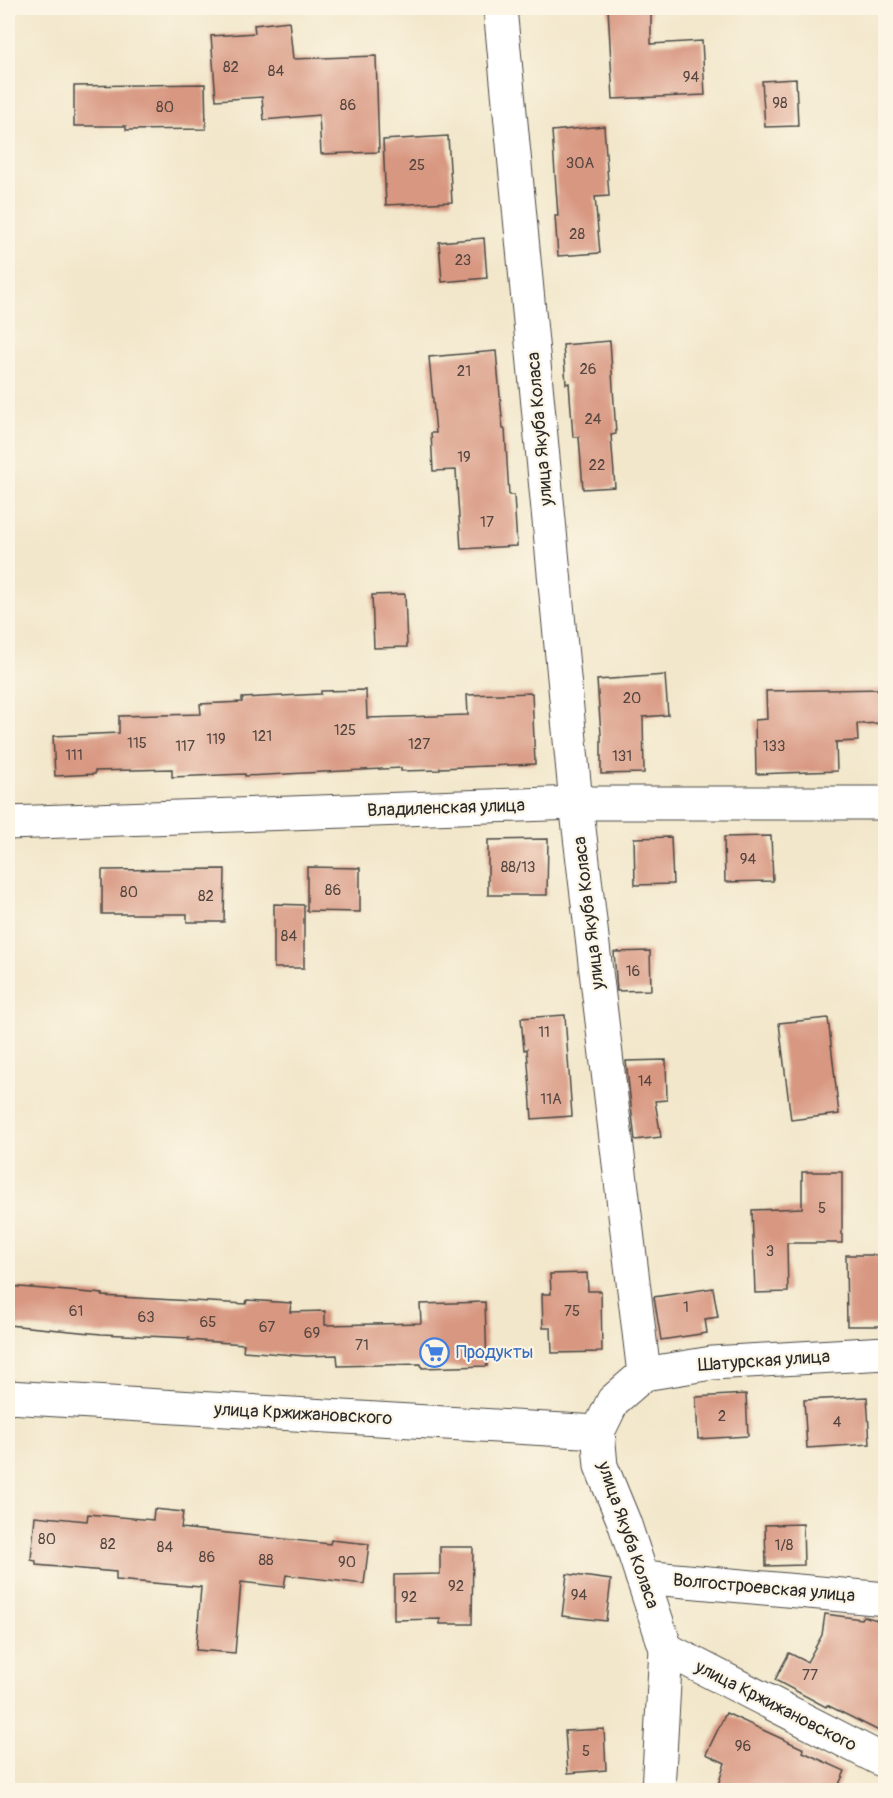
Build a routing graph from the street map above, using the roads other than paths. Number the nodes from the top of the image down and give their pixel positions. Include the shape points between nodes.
1 (500, 8) edge
2 (576, 803) junction
3 (885, 803) edge
4 (8, 823) edge
5 (885, 1353) edge
6 (644, 1374) junction
7 (8, 1396) edge
8 (598, 1432) junction
9 (642, 1577) junction
10 (885, 1599) edge
11 (666, 1649) junction
12 (885, 1762) edge
13 (658, 1791) edge

1 - 2 street, улица Якуба Коласа
2 - 3 street, Владиленская улица
2 - 4 street, Владиленская улица
2 - 6 street, улица Якуба Коласа
5 - 6 street, Шатурская улица via 712,1363
6 - 8 street via 613,1401
7 - 8 street, улица Кржижановского
8 - 9 street, улица Якуба Коласа via 601,1466
9 - 10 street, Волгостроевская улица
9 - 11 street, улица Якуба Коласа
11 - 12 street, улица Кржижановского
11 - 13 street, улица Якуба Коласа

